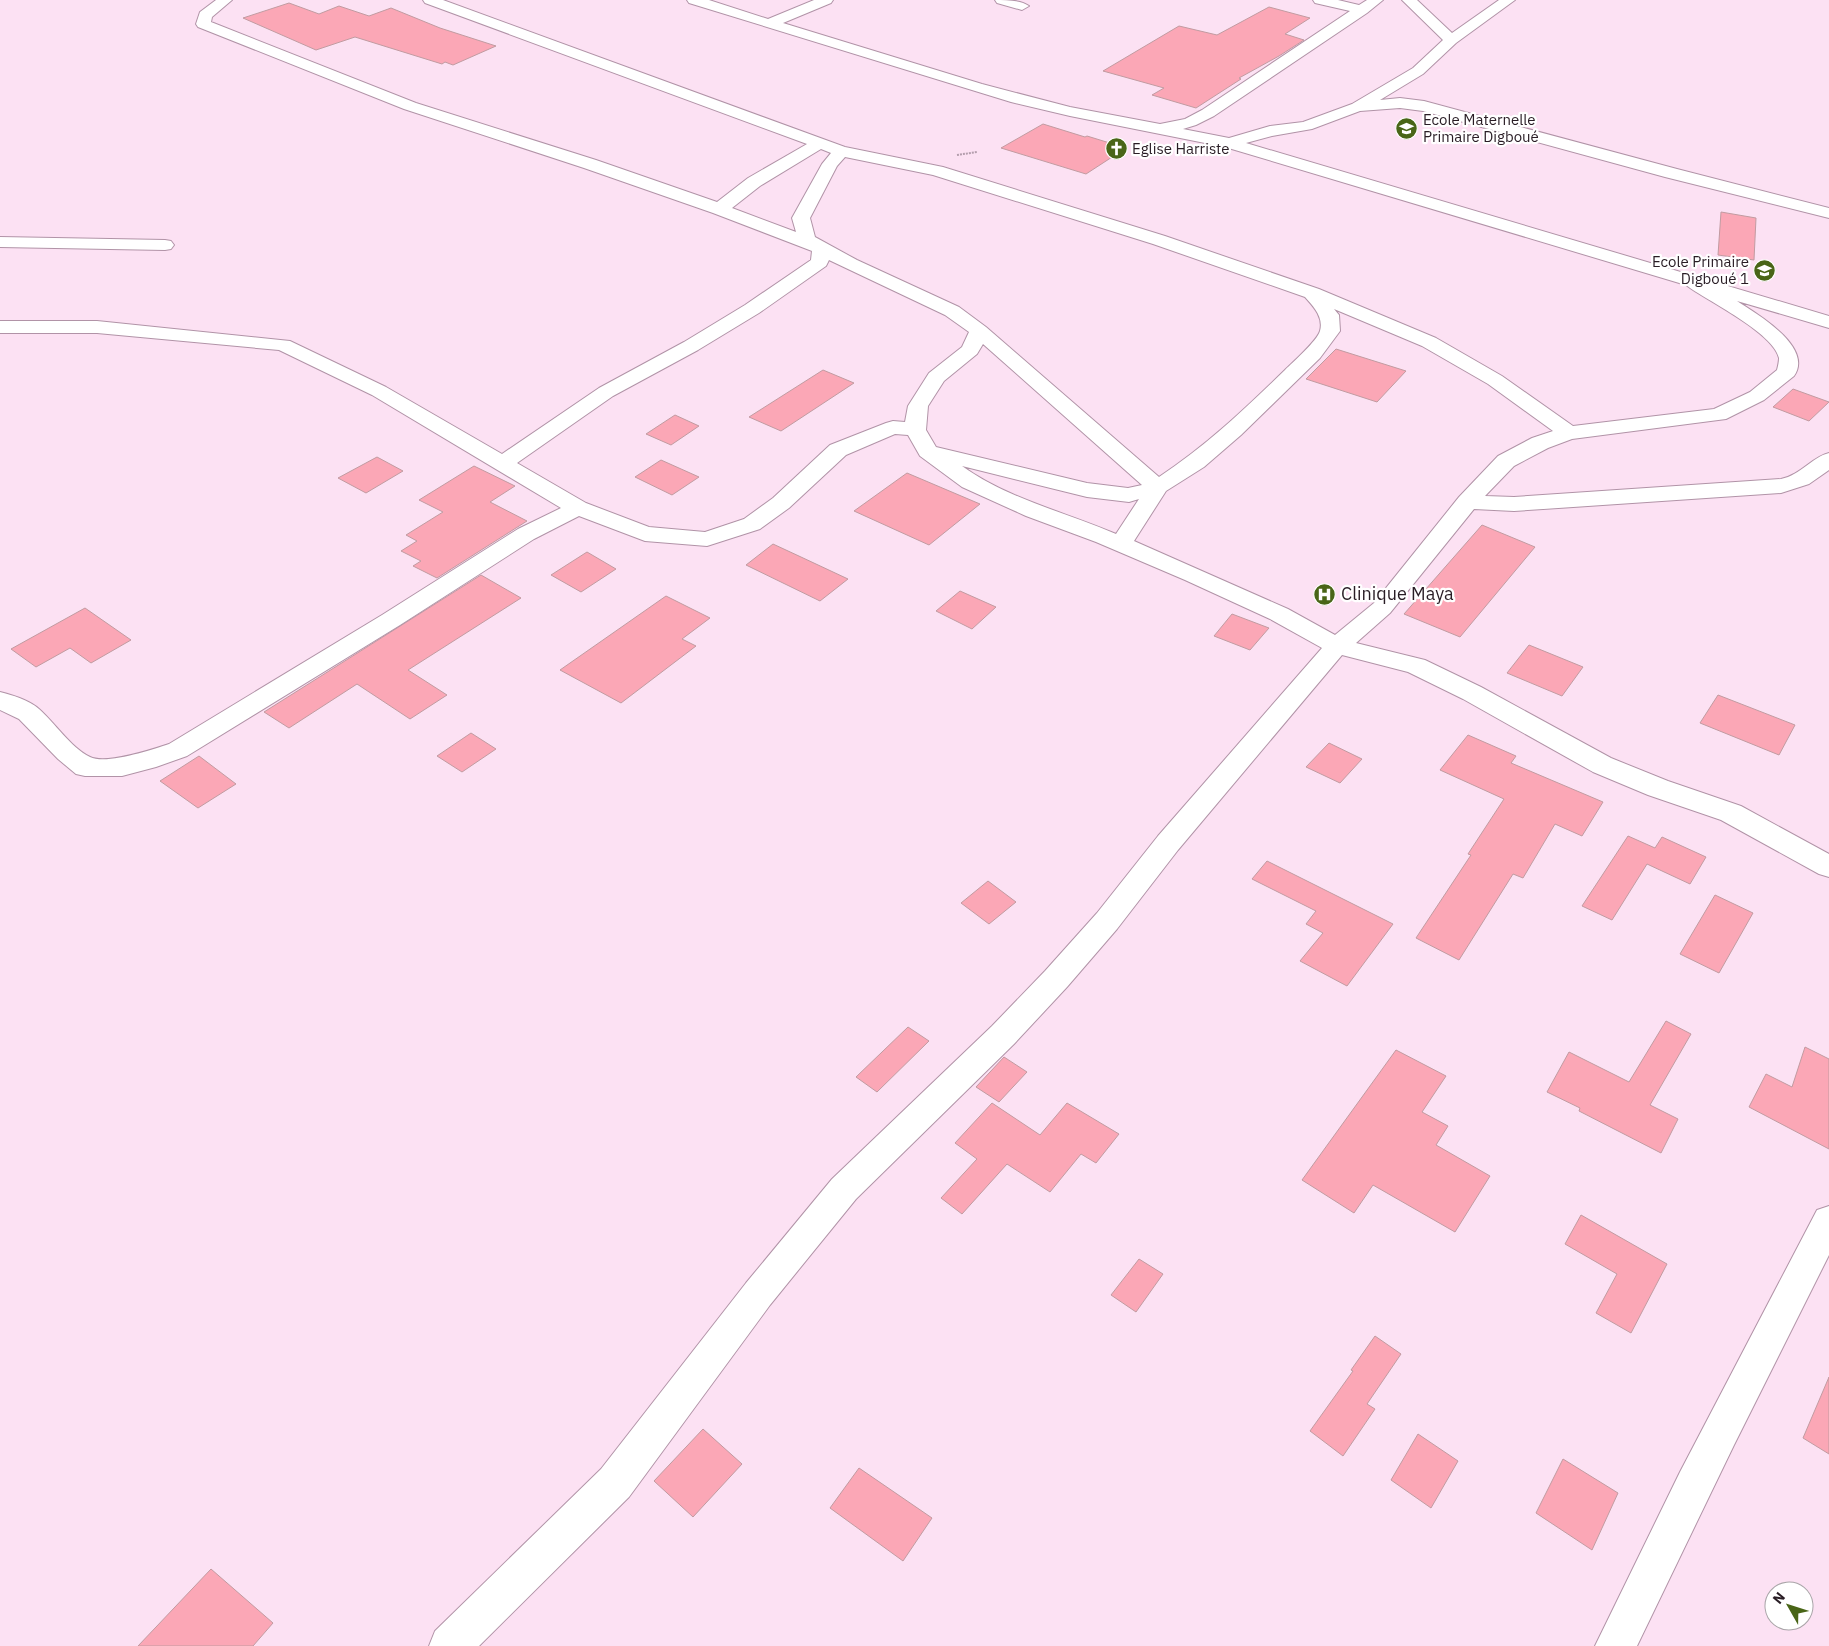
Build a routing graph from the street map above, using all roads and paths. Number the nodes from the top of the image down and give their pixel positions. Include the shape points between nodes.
1 (225, 0) edge
2 (430, 0) edge
3 (694, 0) edge
4 (826, 0) edge
5 (1002, 0) edge
6 (1320, 0) edge
7 (1376, 0) edge
8 (1409, 0) edge
9 (1508, 0) edge
10 (1022, 6) dead end
11 (1362, 10) junction
12 (770, 23) junction
13 (1451, 40) junction
14 (1358, 107) junction
15 (1164, 128) junction
16 (820, 143) junction
17 (1229, 143) junction
18 (841, 151) junction
19 (719, 209) junction
20 (1829, 212) edge
21 (0, 242) edge
22 (165, 245) dead end
23 (821, 248) junction
24 (1692, 282) junction
25 (1312, 294) junction
26 (1829, 322) edge
27 (0, 327) edge
28 (979, 331) junction
29 (916, 430) junction
30 (1569, 433) junction
31 (928, 451) junction
32 (1829, 460) edge
33 (503, 463) junction
34 (1158, 487) junction
35 (1467, 502) junction
36 (578, 508) junction
37 (1121, 544) junction
38 (1337, 646) junction
39 (0, 700) edge
40 (1829, 867) edge
41 (1829, 1221) edge
42 (450, 1646) edge
43 (1616, 1646) edge

1 - 19 street via 205,15 203,24 410,106
2 - 16 street
3 - 12 street
4 - 12 street
5 - 10 street
6 - 11 street
7 - 11 street
8 - 13 street
9 - 13 street
11 - 15 street via 1208,113 1190,122
12 - 15 street via 1017,99 1087,116
13 - 14 street via 1418,71
14 - 17 street via 1306,126 1270,131
14 - 20 street via 1400,103 1424,106
15 - 17 street
16 - 18 street
16 - 19 street via 754,182
17 - 24 street
18 - 23 street via 821,178 801,218 807,240
18 - 25 street via 937,171 1159,240
19 - 23 street
21 - 22 street
23 - 28 street via 952,311
23 - 33 street via 820,262 752,309 606,392
24 - 26 street
24 - 30 street via 1761,326 1784,347 1789,358 1787,372 1757,396 1719,414
25 - 30 street via 1429,342 1495,380
25 - 34 street via 1329,315 1330,331 1313,354 1234,431
27 - 33 street via 97,327 283,345 379,391
28 - 29 street via 970,350 936,377 918,406
28 - 34 street
29 - 31 street
29 - 36 street via 893,427 838,450 781,503 752,524 707,539 645,534
30 - 35 street via 1506,462
31 - 34 street via 1087,490 1129,495
31 - 37 street via 970,482 1034,512
32 - 35 street via 1795,484 1781,486 1514,504
33 - 36 street
34 - 37 street
35 - 38 street via 1382,608
36 - 39 street via 518,539 178,750 147,762 122,767 85,766 67,753 28,713
37 - 38 street via 1279,614
38 - 40 street via 1416,666 1602,764 1658,788 1731,813
38 - 42 street via 1056,979 844,1189 758,1294 616,1483
41 - 43 street via 1685,1500

